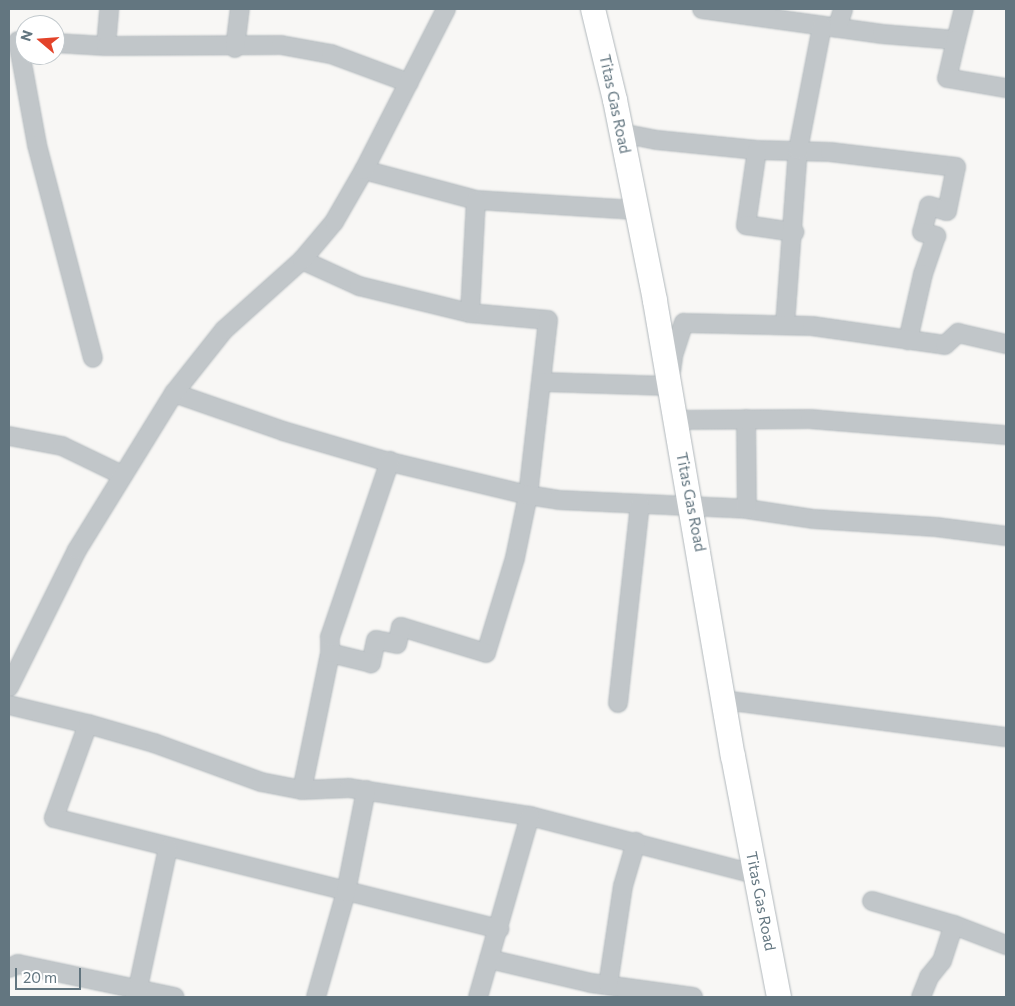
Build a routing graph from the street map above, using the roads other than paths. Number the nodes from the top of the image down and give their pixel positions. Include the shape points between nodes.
1 (110, 9) edge
2 (240, 9) edge
3 (446, 9) edge
4 (592, 9) edge
5 (702, 9) edge
6 (843, 9) edge
7 (964, 9) edge
8 (830, 27) junction
9 (956, 40) junction
10 (65, 44) edge
11 (106, 46) junction
12 (235, 48) junction
13 (22, 65) edge
14 (409, 83) junction
15 (1006, 88) edge
16 (621, 133) junction
17 (757, 150) junction
18 (798, 150) junction
19 (364, 170) junction
20 (476, 200) junction
21 (636, 210) junction
22 (794, 232) junction
23 (302, 260) junction
24 (470, 313) junction
25 (785, 325) junction
26 (908, 340) junction
27 (1006, 344) edge
28 (92, 358) dead end
29 (543, 382) junction
30 (669, 386) junction
31 (174, 393) junction
32 (676, 420) junction
33 (746, 420) junction
34 (9, 436) edge
35 (1006, 436) edge
36 (390, 461) junction
37 (122, 475) junction
38 (528, 495) junction
39 (640, 504) junction
40 (692, 506) junction
41 (747, 509) junction
42 (1006, 536) edge
43 (330, 654) junction
44 (9, 687) edge
45 (724, 700) junction
46 (618, 703) dead end
47 (9, 705) edge
48 (88, 724) junction
49 (1006, 738) edge
50 (302, 790) junction
51 (366, 790) junction
52 (530, 816) junction
53 (636, 842) junction
54 (168, 848) junction
55 (755, 874) junction
56 (346, 892) junction
57 (872, 901) dead end
58 (954, 925) junction
59 (499, 929) junction
60 (1006, 945) edge
61 (489, 959) junction
62 (9, 968) edge
63 (608, 985) junction
64 (137, 993) edge
65 (175, 997) edge
66 (316, 997) edge
67 (478, 997) edge
68 (693, 997) edge
69 (779, 997) edge
70 (921, 997) edge

1 - 11 street
2 - 12 street
3 - 14 street
4 - 16 street, Titas Gas Road
5 - 8 street
6 - 8 street
7 - 9 street
8 - 9 street
8 - 18 street
9 - 15 street via 948,78
10 - 11 street
11 - 12 street
12 - 14 street via 281,45 330,54
13 - 28 street via 37,145
14 - 19 street
16 - 17 street
16 - 21 street, Titas Gas Road
17 - 18 street
17 - 22 street via 746,225
18 - 22 street
18 - 26 street via 956,167 946,211 929,206 922,232 936,236 923,274
19 - 20 street
19 - 23 street via 334,222
20 - 21 street
20 - 24 street
21 - 30 street, Titas Gas Road
22 - 25 street
23 - 24 street via 359,286
23 - 31 street via 224,330
24 - 29 street via 548,320
25 - 26 street
25 - 30 street via 684,323 673,356
26 - 27 street via 945,345 958,332
29 - 30 street
29 - 38 street
30 - 32 street, Titas Gas Road
31 - 36 street via 283,431
31 - 37 street
32 - 33 street
32 - 40 street, Titas Gas Road
33 - 35 street via 819,419
33 - 41 street
34 - 37 street via 62,446
36 - 38 street
36 - 43 street via 330,637
37 - 44 street via 77,550
38 - 39 street
38 - 43 street via 515,558 486,653 401,627 397,644 376,640 371,663
39 - 40 street
39 - 46 street
40 - 41 street
40 - 45 street, Titas Gas Road
41 - 42 street via 814,519 936,527
43 - 50 street
45 - 49 street
45 - 55 street, Titas Gas Road
47 - 48 street
48 - 50 street via 154,743 261,782
48 - 54 street via 54,818
50 - 51 street
51 - 52 street
51 - 56 street
52 - 53 street
52 - 59 street
53 - 55 street
53 - 63 street via 623,886
54 - 56 street
54 - 64 street
55 - 69 street, Titas Gas Road
56 - 59 street
56 - 66 street
57 - 58 street
58 - 60 street
58 - 70 street via 942,961 929,977
59 - 61 street
61 - 63 street
61 - 67 street
62 - 64 street via 18,964
63 - 68 street
64 - 65 street

